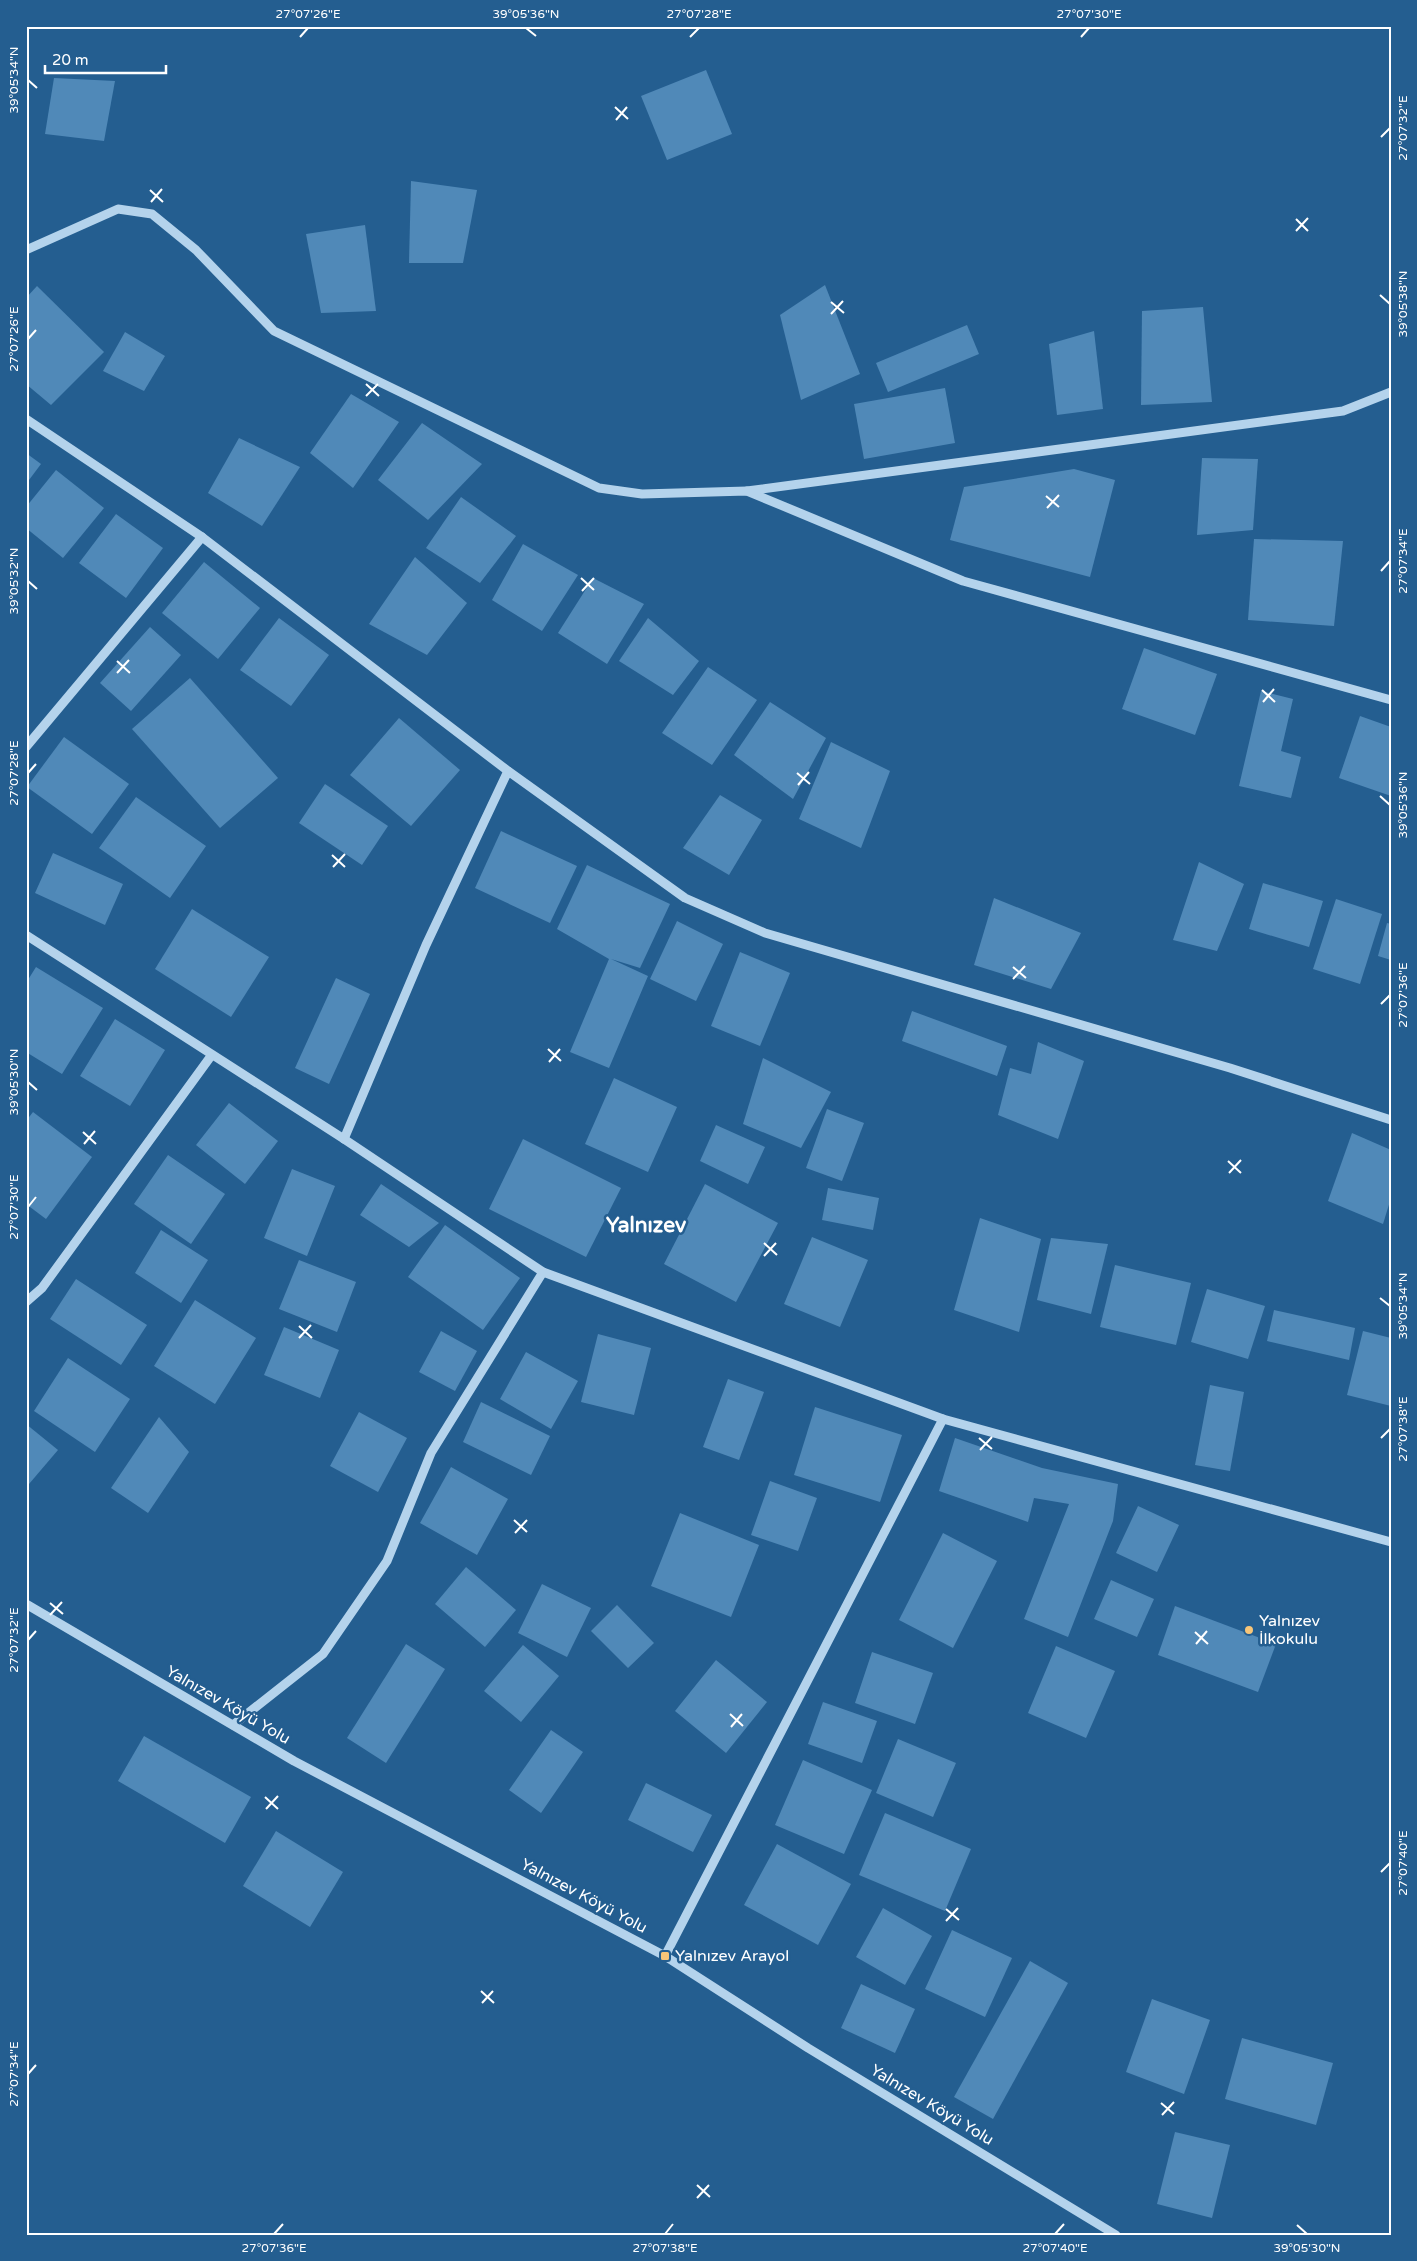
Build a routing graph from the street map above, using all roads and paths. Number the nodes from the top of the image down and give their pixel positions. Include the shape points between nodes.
1 (26, 250) edge
2 (1391, 392) edge
3 (26, 419) edge
4 (747, 491) junction
5 (202, 537) junction
6 (1391, 700) edge
7 (26, 747) edge
8 (508, 771) junction
9 (26, 935) edge
10 (211, 1056) junction
11 (1391, 1120) edge
12 (344, 1139) junction
13 (543, 1272) junction
14 (26, 1302) edge
15 (943, 1419) junction
16 (1391, 1542) edge
17 (26, 1604) edge
18 (232, 1725) junction
19 (665, 1956) junction
20 (1116, 2235) edge

1 - 4 street via 118,209 152,214 196,250 274,330 599,488 642,494
2 - 4 street via 1343,411
3 - 5 street
4 - 6 street via 963,581
5 - 7 street
5 - 8 street
8 - 11 street via 685,898 765,933 1230,1068
8 - 12 street via 426,945
9 - 10 street
10 - 12 street
10 - 14 street via 42,1288
12 - 13 street
13 - 15 street
13 - 18 street via 431,1453 387,1560 323,1654
15 - 16 street
15 - 19 street
17 - 18 street, Yalnızev Köyü Yolu
18 - 19 street, Yalnızev Köyü Yolu via 294,1761
19 - 20 street, Yalnızev Köyü Yolu via 808,2048

